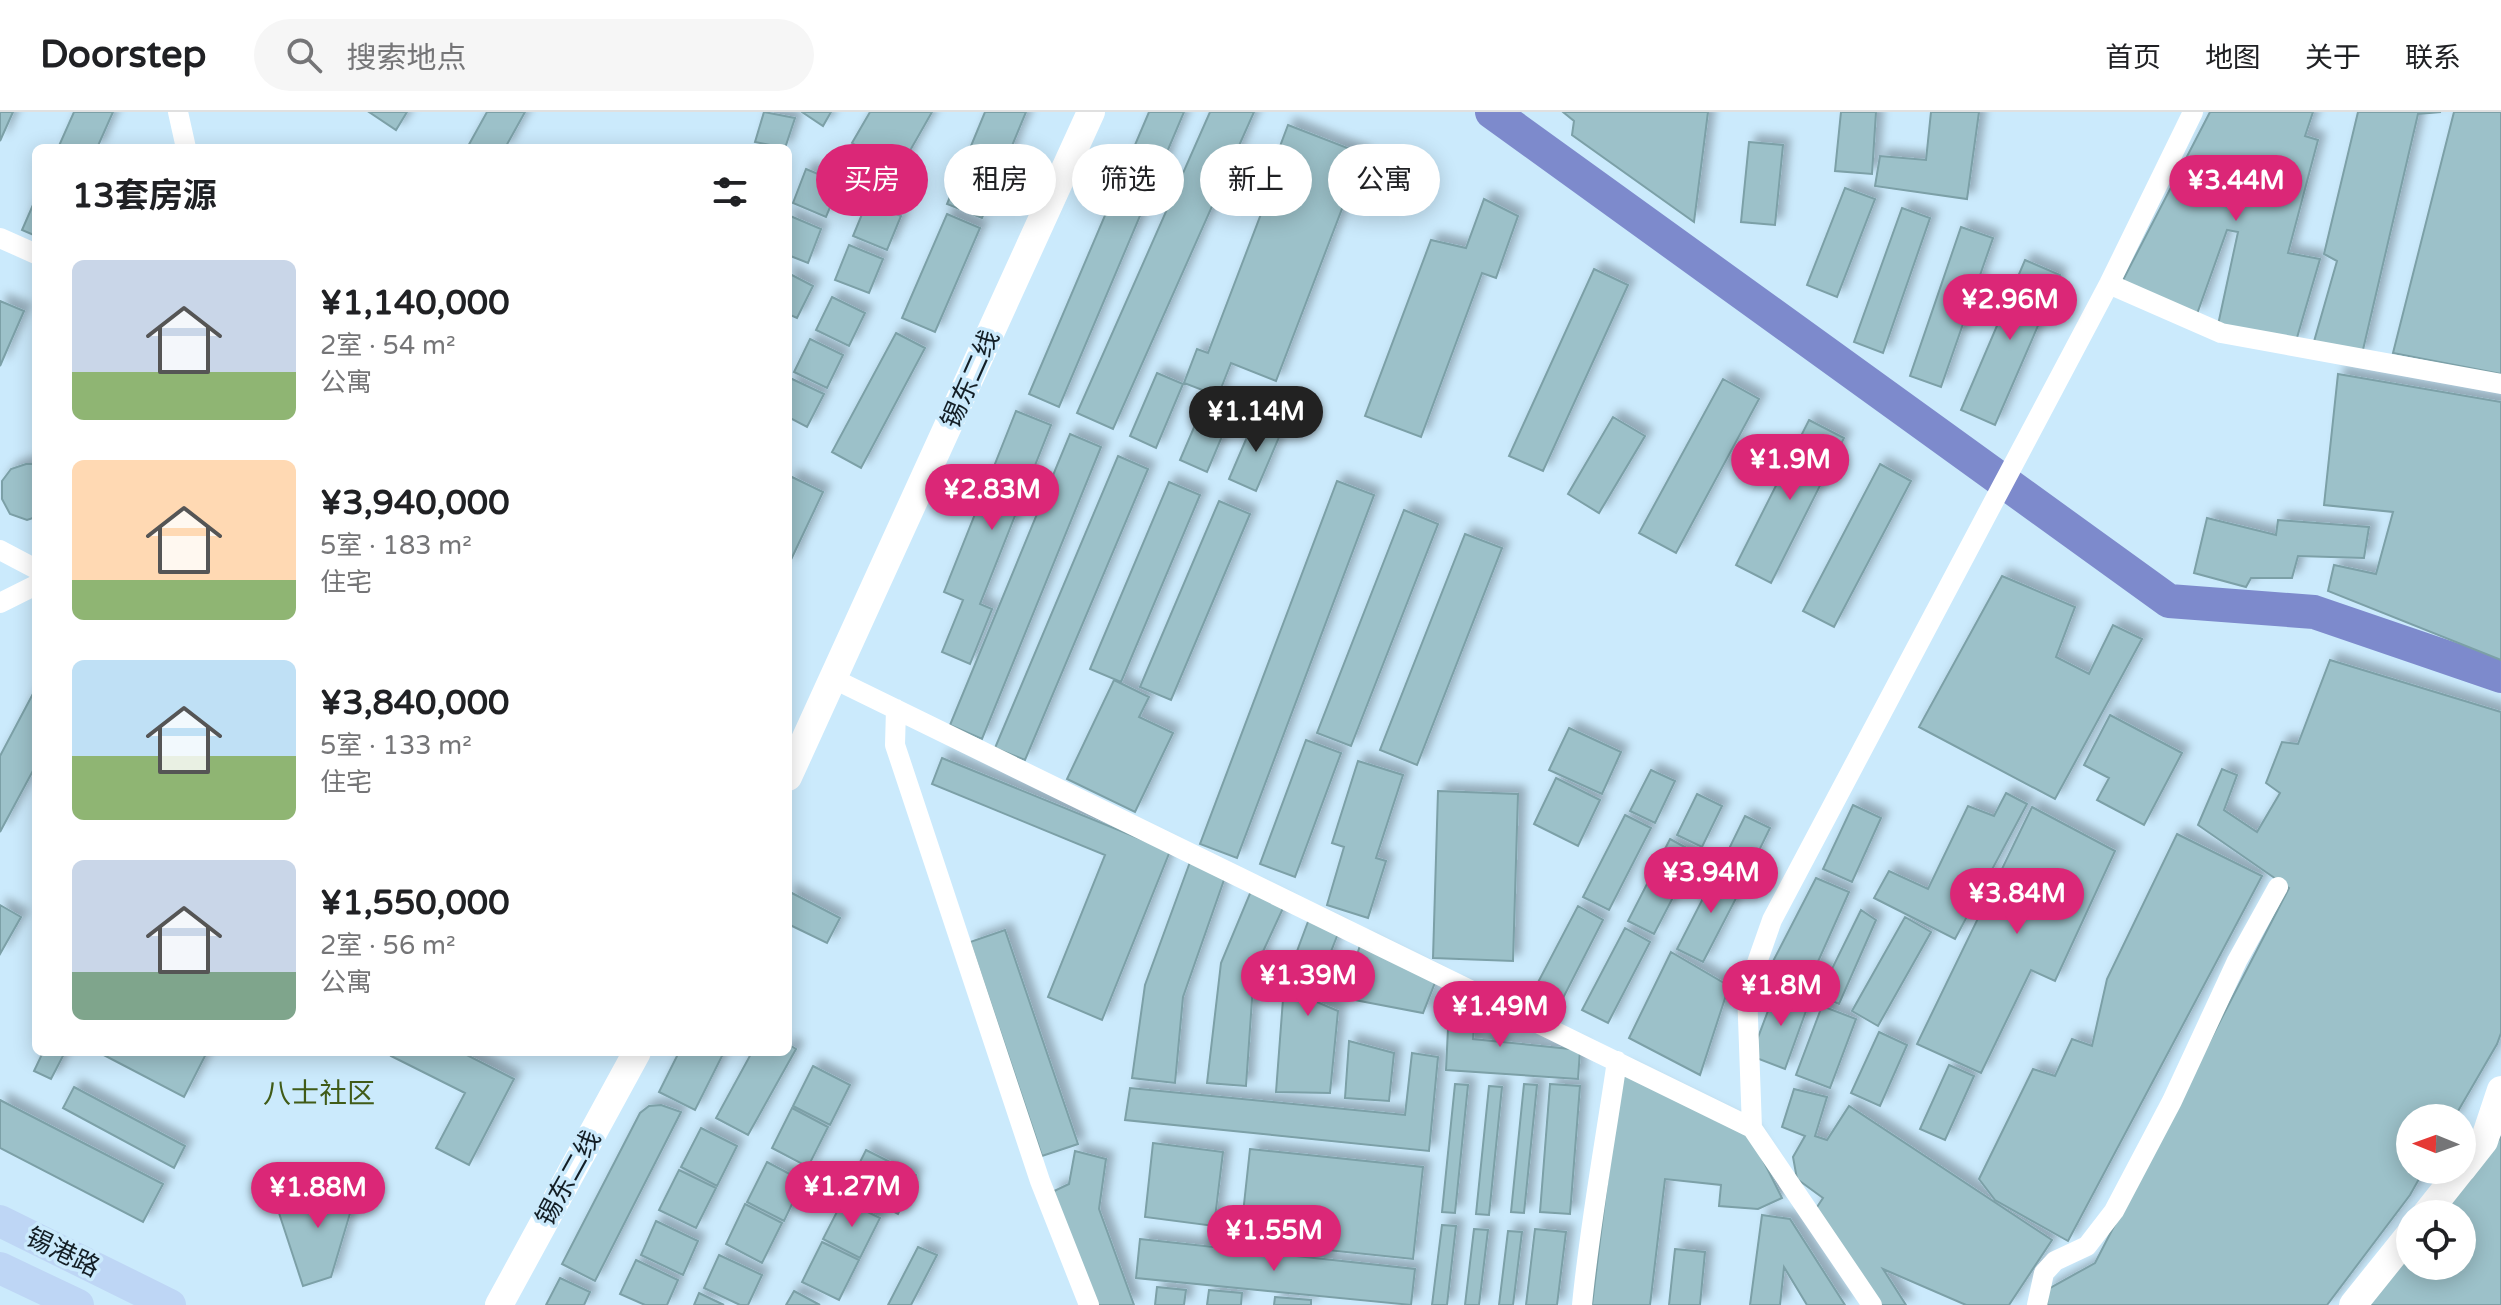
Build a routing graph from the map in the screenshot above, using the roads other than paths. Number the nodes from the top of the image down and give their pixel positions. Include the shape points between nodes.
1 (178, 112) edge
2 (1091, 112) edge
3 (2193, 112) edge
4 (185, 144) edge
5 (0, 238) edge
6 (32, 252) edge
7 (2109, 284) junction
8 (2501, 384) edge
9 (0, 550) edge
10 (32, 567) edge
11 (32, 587) edge
12 (0, 603) edge
13 (834, 679) junction
14 (896, 709) junction
15 (792, 765) edge
16 (2278, 887) dead end
17 (635, 1056) edge
18 (1617, 1061) junction
19 (2499, 1103) edge
20 (1752, 1128) junction
21 (2476, 1151) edge
22 (2449, 1184) edge
23 (2437, 1200) edge
24 (0, 1221) edge
25 (2396, 1251) edge
26 (0, 1268) edge
27 (78, 1305) edge
28 (170, 1305) edge
29 (499, 1305) edge
30 (1089, 1305) edge
31 (1582, 1305) edge
32 (1872, 1305) edge
33 (2037, 1305) edge
34 (2353, 1305) edge

1 - 4 street
2 - 13 main road, 锡东二线
3 - 7 street
5 - 6 street
7 - 8 street via 2221,333
7 - 20 street via 1772,920 1747,991
9 - 10 street
11 - 12 street
13 - 14 street
13 - 15 main road, 锡东二线
14 - 18 street
14 - 30 street via 895,745 1040,1181
16 - 33 street via 2114,1211 2087,1246 2055,1261 2044,1273
17 - 29 main road, 锡东二线
18 - 20 street
18 - 31 street via 1591,1214
19 - 21 main road
20 - 32 street
22 - 23 main road
24 - 28 main road, 锡港路
25 - 34 main road
26 - 27 main road, 锡港路

